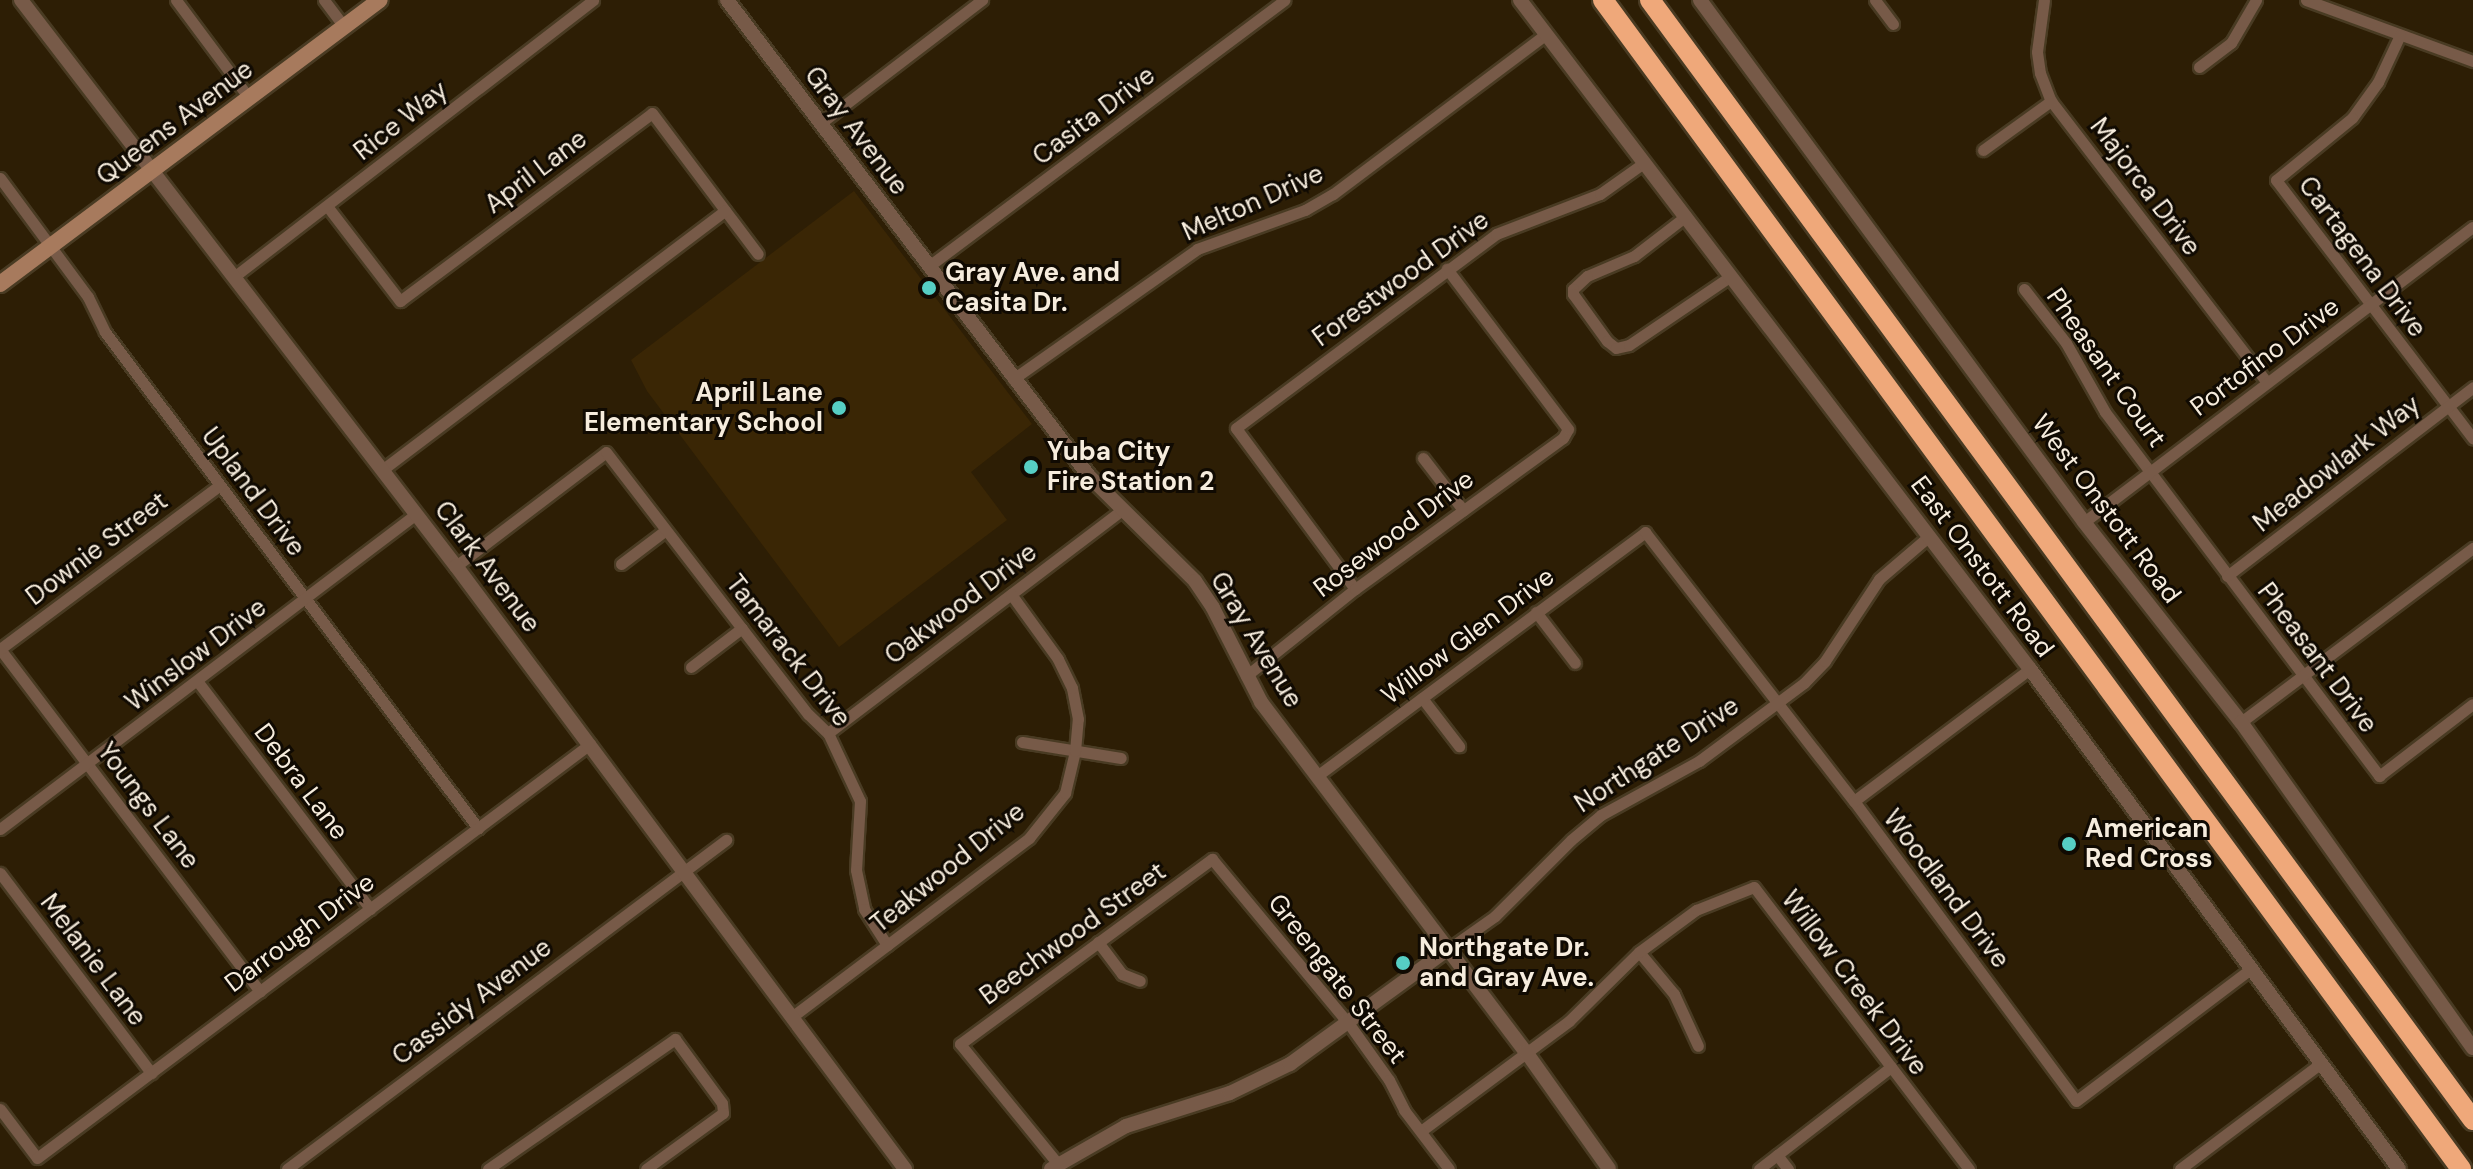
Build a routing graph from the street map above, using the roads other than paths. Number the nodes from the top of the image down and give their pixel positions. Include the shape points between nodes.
1 (21, 0) edge
2 (176, 0) edge
3 (324, 0) edge
4 (380, 0) edge
5 (593, 0) edge
6 (727, 0) edge
7 (982, 0) edge
8 (1284, 0) edge
9 (1520, 0) edge
10 (1603, 0) edge
11 (1650, 0) edge
12 (1700, 0) edge
13 (1875, 0) edge
14 (2044, 0) edge
15 (2256, 0) edge
16 (2306, 0) edge
17 (1893, 24) dead end
18 (344, 27) junction
19 (1546, 34) junction
20 (2400, 35) junction
21 (2473, 61) edge
22 (2199, 67) dead end
23 (249, 98) junction
24 (2051, 101) junction
25 (821, 123) junction
26 (1983, 150) dead end
27 (1645, 162) junction
28 (151, 171) junction
29 (0, 178) edge
30 (327, 206) junction
31 (725, 211) junction
32 (1686, 216) junction
33 (2473, 227) edge
34 (50, 247) junction
35 (758, 254) dead end
36 (929, 266) junction
37 (1447, 269) junction
38 (235, 276) junction
39 (1731, 276) junction
40 (0, 284) edge
41 (2024, 289) dead end
42 (2370, 305) junction
43 (1013, 379) junction
44 (2267, 383) junction
45 (2473, 387) edge
46 (2448, 406) junction
47 (2473, 439) edge
48 (1423, 458) dead end
49 (382, 470) junction
50 (2151, 472) junction
51 (220, 485) junction
52 (1463, 510) junction
53 (1121, 511) junction
54 (416, 514) junction
55 (2084, 522) junction
56 (666, 530) junction
57 (1645, 532) joint
58 (1928, 537) junction
59 (2473, 548) edge
60 (621, 564) dead end
61 (456, 566) junction
62 (2227, 576) junction
63 (1355, 589) junction
64 (1011, 594) junction
65 (307, 600) junction
66 (1536, 612) junction
67 (742, 628) junction
68 (0, 649) edge
69 (1575, 663) dead end
70 (691, 667) dead end
71 (2030, 669) junction
72 (1246, 676) junction
73 (2303, 678) junction
74 (198, 682) junction
75 (1422, 698) junction
76 (1778, 703) junction
77 (2473, 704) edge
78 (2241, 722) junction
79 (828, 733) junction
80 (1022, 742) dead end
81 (590, 744) junction
82 (1459, 746) dead end
83 (1075, 751) junction
84 (1121, 758) dead end
85 (88, 764) junction
86 (1317, 776) junction
87 (1854, 801) junction
88 (478, 828) junction
89 (0, 829) edge
90 (726, 840) dead end
91 (1212, 859) joint
92 (684, 871) junction
93 (0, 873) edge
94 (370, 909) junction
95 (1098, 942) junction
96 (887, 945) junction
97 (1447, 950) junction
98 (1639, 952) junction
99 (2249, 970) junction
100 (1140, 981) dead end
101 (260, 991) junction
102 (793, 1016) junction
103 (1349, 1024) junction
104 (1698, 1046) dead end
105 (2473, 1048) edge
106 (1526, 1052) junction
107 (2320, 1064) junction
108 (1891, 1067) junction
109 (151, 1073) junction
110 (0, 1109) edge
111 (2473, 1120) edge
112 (1421, 1131) junction
113 (1777, 1155) junction
114 (1055, 1166) edge
115 (287, 1169) edge
116 (488, 1169) edge
117 (646, 1169) edge
118 (905, 1169) edge
119 (1449, 1169) edge
120 (1609, 1169) edge
121 (1759, 1169) edge
122 (1788, 1169) edge
123 (1969, 1169) edge
124 (2180, 1169) edge
125 (2399, 1169) edge
126 (2461, 1169) edge

1 - 28 street, Clark Avenue
2 - 23 street
3 - 18 street
4 - 18 main road, Queens Avenue
5 - 30 street, Rice Way
6 - 25 street, Gray Avenue
7 - 25 street
8 - 36 street, Casita Drive
9 - 19 street, East Onstott Road
10 - 126 highway
11 - 111 highway
12 - 55 street, West Onstott Road
13 - 17 street
14 - 24 street, Majorca Drive via 2037,52
15 - 22 street via 2231,43
16 - 20 street
18 - 23 main road, Queens Avenue
19 - 27 street, East Onstott Road
19 - 43 street, Melton Drive via 1333,194 1305,210 1197,249
20 - 21 street
20 - 42 street, Cartagena Drive via 2378,82 2352,118 2276,180
23 - 28 main road, Queens Avenue
24 - 26 street
24 - 44 street, Majorca Drive
25 - 36 street, Gray Avenue
27 - 32 street, East Onstott Road
27 - 37 street, Forestwood Drive via 1600,194 1496,234
28 - 34 main road, Queens Avenue
28 - 38 street, Clark Avenue
29 - 34 street, Upland Drive
30 - 31 street, April Lane via 400,301 652,113
30 - 38 street, Rice Way
31 - 35 street, April Lane
31 - 49 street
32 - 39 street, East Onstott Road
32 - 39 street via 1634,256 1587,276 1573,289 1607,341 1616,348 1629,345
33 - 42 street, Portofino Drive
34 - 40 main road, Queens Avenue
34 - 51 street, Upland Drive via 88,297 105,332
36 - 43 street, Gray Avenue
37 - 52 street, Rosewood Drive via 1568,429 1563,438
37 - 63 street, Forestwood Drive via 1236,428
38 - 49 street, Clark Avenue
39 - 58 street, East Onstott Road
41 - 50 street, Pheasant Court
42 - 44 street, Portofino Drive
42 - 46 street, Cartagena Drive
43 - 53 street, Gray Avenue
44 - 50 street, Portofino Drive
45 - 46 street, Meadowlark Way
46 - 47 street, Cartagena Drive
46 - 62 street, Meadowlark Way
48 - 52 street
49 - 54 street, Clark Avenue
50 - 55 street, Portofino Drive
50 - 62 street, Pheasant Drive
51 - 65 street, Upland Drive
51 - 68 street, Downie Street
52 - 63 street, Rosewood Drive
53 - 64 street, Oakwood Drive
53 - 72 street, Gray Avenue via 1195,581
54 - 61 street, Clark Avenue
54 - 65 street, Winslow Drive
55 - 78 street, West Onstott Road
56 - 60 street
56 - 61 street, Tamarack Drive via 606,452
56 - 67 street, Tamarack Drive
57 - 66 street, Willow Glen Drive
57 - 76 street, Woodland Drive
58 - 71 street, East Onstott Road
58 - 76 street, Northgate Drive via 1879,579 1825,661
59 - 73 street
61 - 81 street, Clark Avenue
62 - 73 street, Pheasant Drive
63 - 72 street, Rosewood Drive
64 - 79 street, Oakwood Drive
64 - 83 street, Teakwood Drive via 1058,659 1072,688 1078,719
65 - 74 street, Winslow Drive
65 - 88 street, Upland Drive
66 - 69 street
66 - 75 street, Willow Glen Drive
67 - 70 street
67 - 79 street, Tamarack Drive
68 - 85 street, Youngs Lane
71 - 87 street
71 - 99 street, East Onstott Road
72 - 86 street, Gray Avenue
73 - 77 street, Pheasant Drive via 2379,776
73 - 78 street
74 - 85 street, Winslow Drive
74 - 94 street, Debra Lane
75 - 82 street
75 - 86 street, Willow Glen Drive
76 - 87 street, Woodland Drive
76 - 97 street, Northgate Drive via 1699,761 1601,815 1495,916
78 - 105 street, West Onstott Road
79 - 96 street, Tamarack Drive via 860,801 856,870 864,909
80 - 83 street
81 - 88 street, Darrough Drive
81 - 92 street, Clark Avenue
83 - 84 street
83 - 96 street, Teakwood Drive via 1065,793 1029,838
85 - 89 street, Winslow Drive
85 - 101 street, Youngs Lane
86 - 97 street, Gray Avenue
87 - 99 street, Woodland Drive via 2076,1101
88 - 94 street, Darrough Drive
90 - 92 street, Cassidy Avenue
91 - 95 street, Beechwood Street
91 - 103 street, Greengate Street
92 - 102 street, Clark Avenue
92 - 115 street, Cassidy Avenue
93 - 109 street, Melanie Lane
94 - 101 street, Darrough Drive
95 - 100 street via 1122,974
95 - 114 street, Beechwood Street via 960,1044
96 - 102 street, Teakwood Drive
97 - 103 street, Northgate Drive
97 - 106 street, Gray Avenue
98 - 104 street via 1674,994
98 - 106 street, Willow Creek Drive via 1569,1021
98 - 108 street, Willow Creek Drive via 1696,910 1754,887
99 - 107 street, East Onstott Road
101 - 109 street, Darrough Drive
102 - 118 street, Clark Avenue
103 - 112 street, Greengate Street
103 - 114 street, Northgate Drive via 1270,1076 1126,1126
106 - 112 street, Willow Creek Drive
106 - 120 street, Gray Avenue
107 - 124 street
107 - 125 street, East Onstott Road
108 - 113 street
108 - 123 street, Willow Creek Drive
109 - 110 street, Darrough Drive via 37,1158
112 - 119 street, Greengate Street
113 - 121 street
113 - 122 street
116 - 117 street via 675,1039 722,1103 723,1113

